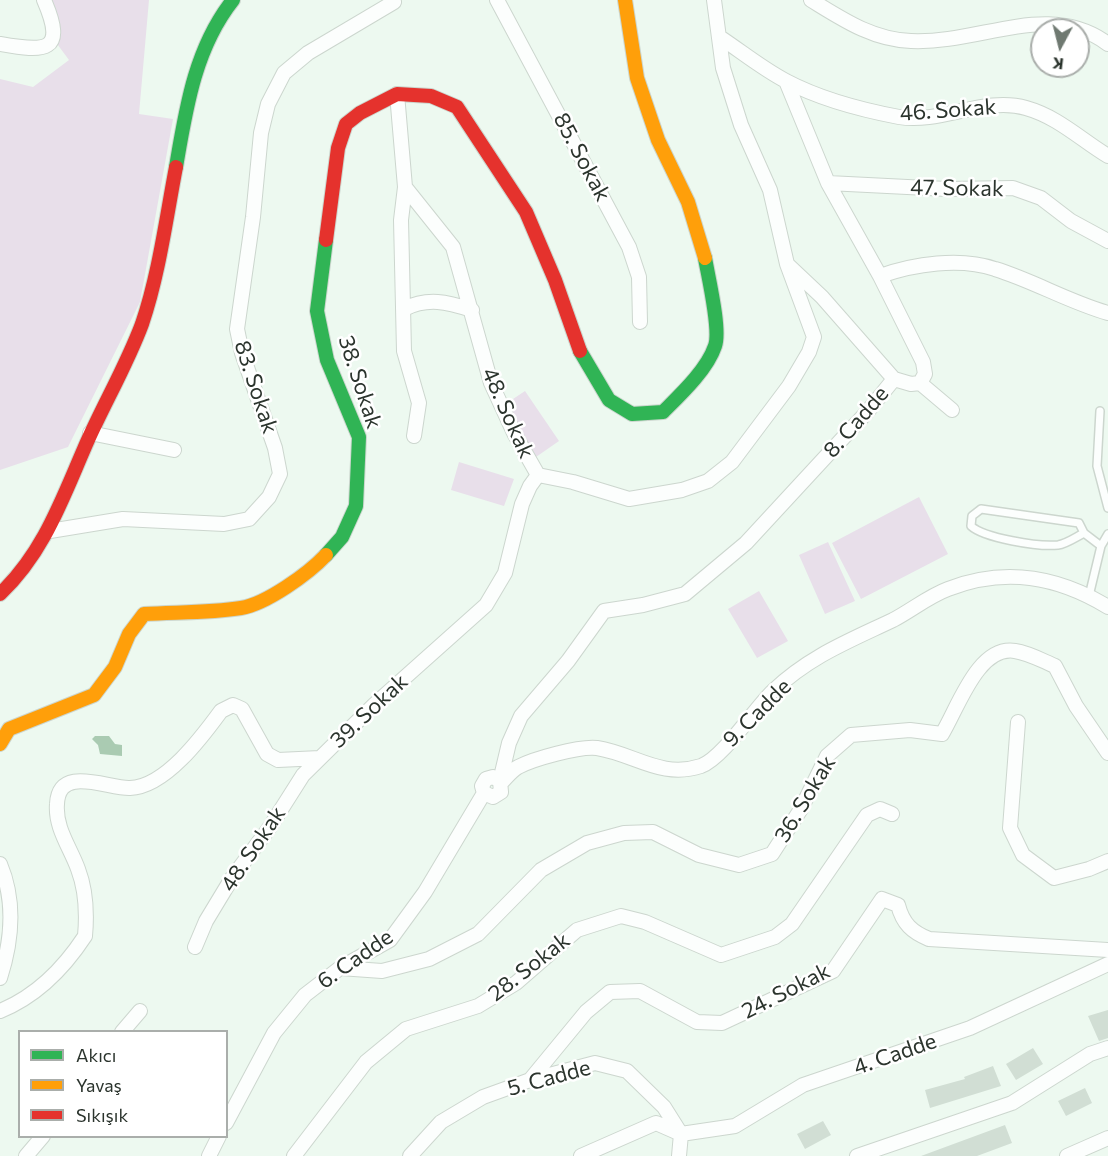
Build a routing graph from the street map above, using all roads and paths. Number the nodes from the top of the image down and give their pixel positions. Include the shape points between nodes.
1 (44, 0) edge
2 (233, 0) edge
3 (497, 0) edge
4 (624, 0) edge
5 (714, 0) edge
6 (811, 0) edge
7 (394, 2) dead end
8 (721, 38) junction
9 (0, 44) edge
10 (1108, 44) edge
11 (786, 81) junction
12 (397, 94) junction
13 (1108, 156) edge
14 (828, 183) junction
15 (405, 187) junction
16 (1108, 241) edge
17 (787, 264) junction
18 (880, 276) junction
19 (404, 309) junction
20 (472, 310) junction
21 (1108, 313) edge
22 (640, 322) dead end
23 (894, 379) junction
24 (920, 383) junction
25 (952, 410) dead end
26 (1100, 411) dead end
27 (90, 433) junction
28 (414, 436) dead end
29 (174, 450) dead end
30 (538, 475) junction
31 (1108, 508) edge
32 (50, 531) junction
33 (1084, 533) junction
34 (1108, 534) edge
35 (1101, 546) junction
36 (0, 594) edge
37 (1089, 596) junction
38 (1108, 607) edge
39 (1018, 722) dead end
40 (509, 743) junction
41 (0, 744) edge
42 (1108, 753) edge
43 (320, 758) junction
44 (501, 782) junction
45 (485, 786) junction
46 (892, 814) dead end
47 (1108, 861) edge
48 (0, 864) edge
49 (195, 947) dead end
50 (1108, 950) edge
51 (1108, 964) edge
52 (340, 968) junction
53 (0, 978) edge
54 (0, 1011) edge
55 (140, 1011) dead end
56 (124, 1030) edge
57 (1108, 1048) edge
58 (530, 1080) junction
59 (228, 1119) edge
60 (681, 1134) junction
61 (42, 1138) edge
62 (218, 1138) edge
63 (1108, 1138) edge
64 (415, 1153) edge
65 (1074, 1155) edge
66 (26, 1156) edge
67 (209, 1156) edge
68 (294, 1156) edge
69 (581, 1156) edge
70 (679, 1156) edge
71 (857, 1156) edge

1 - 9 street via 53,29 47,46 33,50
2 - 27 street via 209,32 192,79 146,310
3 - 22 street, 85. Sokak via 629,247 642,292
4 - 12 street via 637,78 658,140 688,202 705,259 715,315 716,345 690,386 663,412 632,414 609,400 579,350 526,212 457,107 431,96
5 - 8 street
6 - 10 street via 850,24 884,38 912,41 958,36 1040,13 1067,16 1095,30
7 - 32 street, 83. Sokak via 308,53 284,73 268,104 237,329 280,474 269,497 249,519 224,524 123,519
8 - 11 street, 46. Sokak
8 - 17 street via 723,68 741,126 770,190
11 - 13 street, 46. Sokak via 840,102 902,117 993,106 1024,107 1055,118
11 - 14 street
12 - 15 street
12 - 41 street, 38. Sokak via 346,124 338,148 317,311 327,360 359,437 356,506 342,537 314,568 284,589 243,608 144,614 129,634 115,667 94,695 9,729
14 - 16 street, 47. Sokak via 1013,188 1041,198 1071,221
14 - 18 street
15 - 19 street via 401,220
15 - 20 street, 48. Sokak via 453,247
17 - 23 street, 8. Cadde via 822,297
17 - 30 street, 48. Sokak via 814,337 789,386 732,462 708,481 656,496 629,499
18 - 21 street via 897,270 958,263 993,268
18 - 24 street via 923,362 925,374
19 - 20 street via 418,302 443,301
19 - 28 street via 404,351 419,403
20 - 30 street, 48. Sokak via 491,383
23 - 24 street
23 - 40 street, 8. Cadde via 746,543 685,594 604,610 568,661 521,716
24 - 25 street
26 - 31 lane via 1097,466
27 - 29 street
27 - 32 street
30 - 43 street, 39. Sokak via 522,504 505,573 486,605
32 - 36 street via 27,567
33 - 33 lane via 1059,545 1022,542 978,532 970,526 972,516 981,509 1079,523
33 - 35 lane
34 - 35 lane
35 - 37 lane
37 - 38 street, 9. Cadde
37 - 44 street, 9. Cadde via 1023,577 992,576 947,589 825,651 773,691 705,765 677,772 596,748 552,755 516,767
39 - 47 street via 1010,828 1023,855 1054,878
40 - 44 street, 8. Cadde
40 - 45 street, 8. Cadde
42 - 52 street, 36. Sokak via 1055,666 1016,651 1002,651 982,663 942,734 910,730 851,735 827,756 772,854 739,865 699,855 653,832 624,833 587,843 540,870 477,934 429,959 382,971
43 - 49 street, 48. Sokak via 303,775 232,878
43 - 54 street, 39. Sokak via 278,760 267,754 242,709 233,705 221,711 166,775 131,789 81,780 61,791 58,822 83,888 86,936 41,988
44 - 45 street, 9. Cadde via 499,795 493,797
45 - 52 street, 6. Cadde via 425,892 390,940
46 - 68 street, 28. Sokak via 880,809 867,815 792,924 775,937 721,956 645,921 621,916 577,930 516,983 478,1006 406,1029 366,1062
48 - 53 street via 9,894 12,926
50 - 58 street, 24. Sokak via 929,939 913,933 901,918 898,905 882,899 834,971 722,1023 697,1022 640,991 610,992 586,1012
51 - 60 street, 4. Cadde via 970,1028 803,1085 735,1126
52 - 59 street, 6. Cadde via 305,995 274,1033
55 - 56 street
57 - 71 street via 1090,1054 1012,1103
58 - 60 street, 5. Cadde via 595,1064 627,1071 664,1107
58 - 64 street, 5. Cadde via 483,1097 441,1122
60 - 69 street via 656,1123
60 - 70 street
61 - 66 street
62 - 67 street
63 - 65 street

